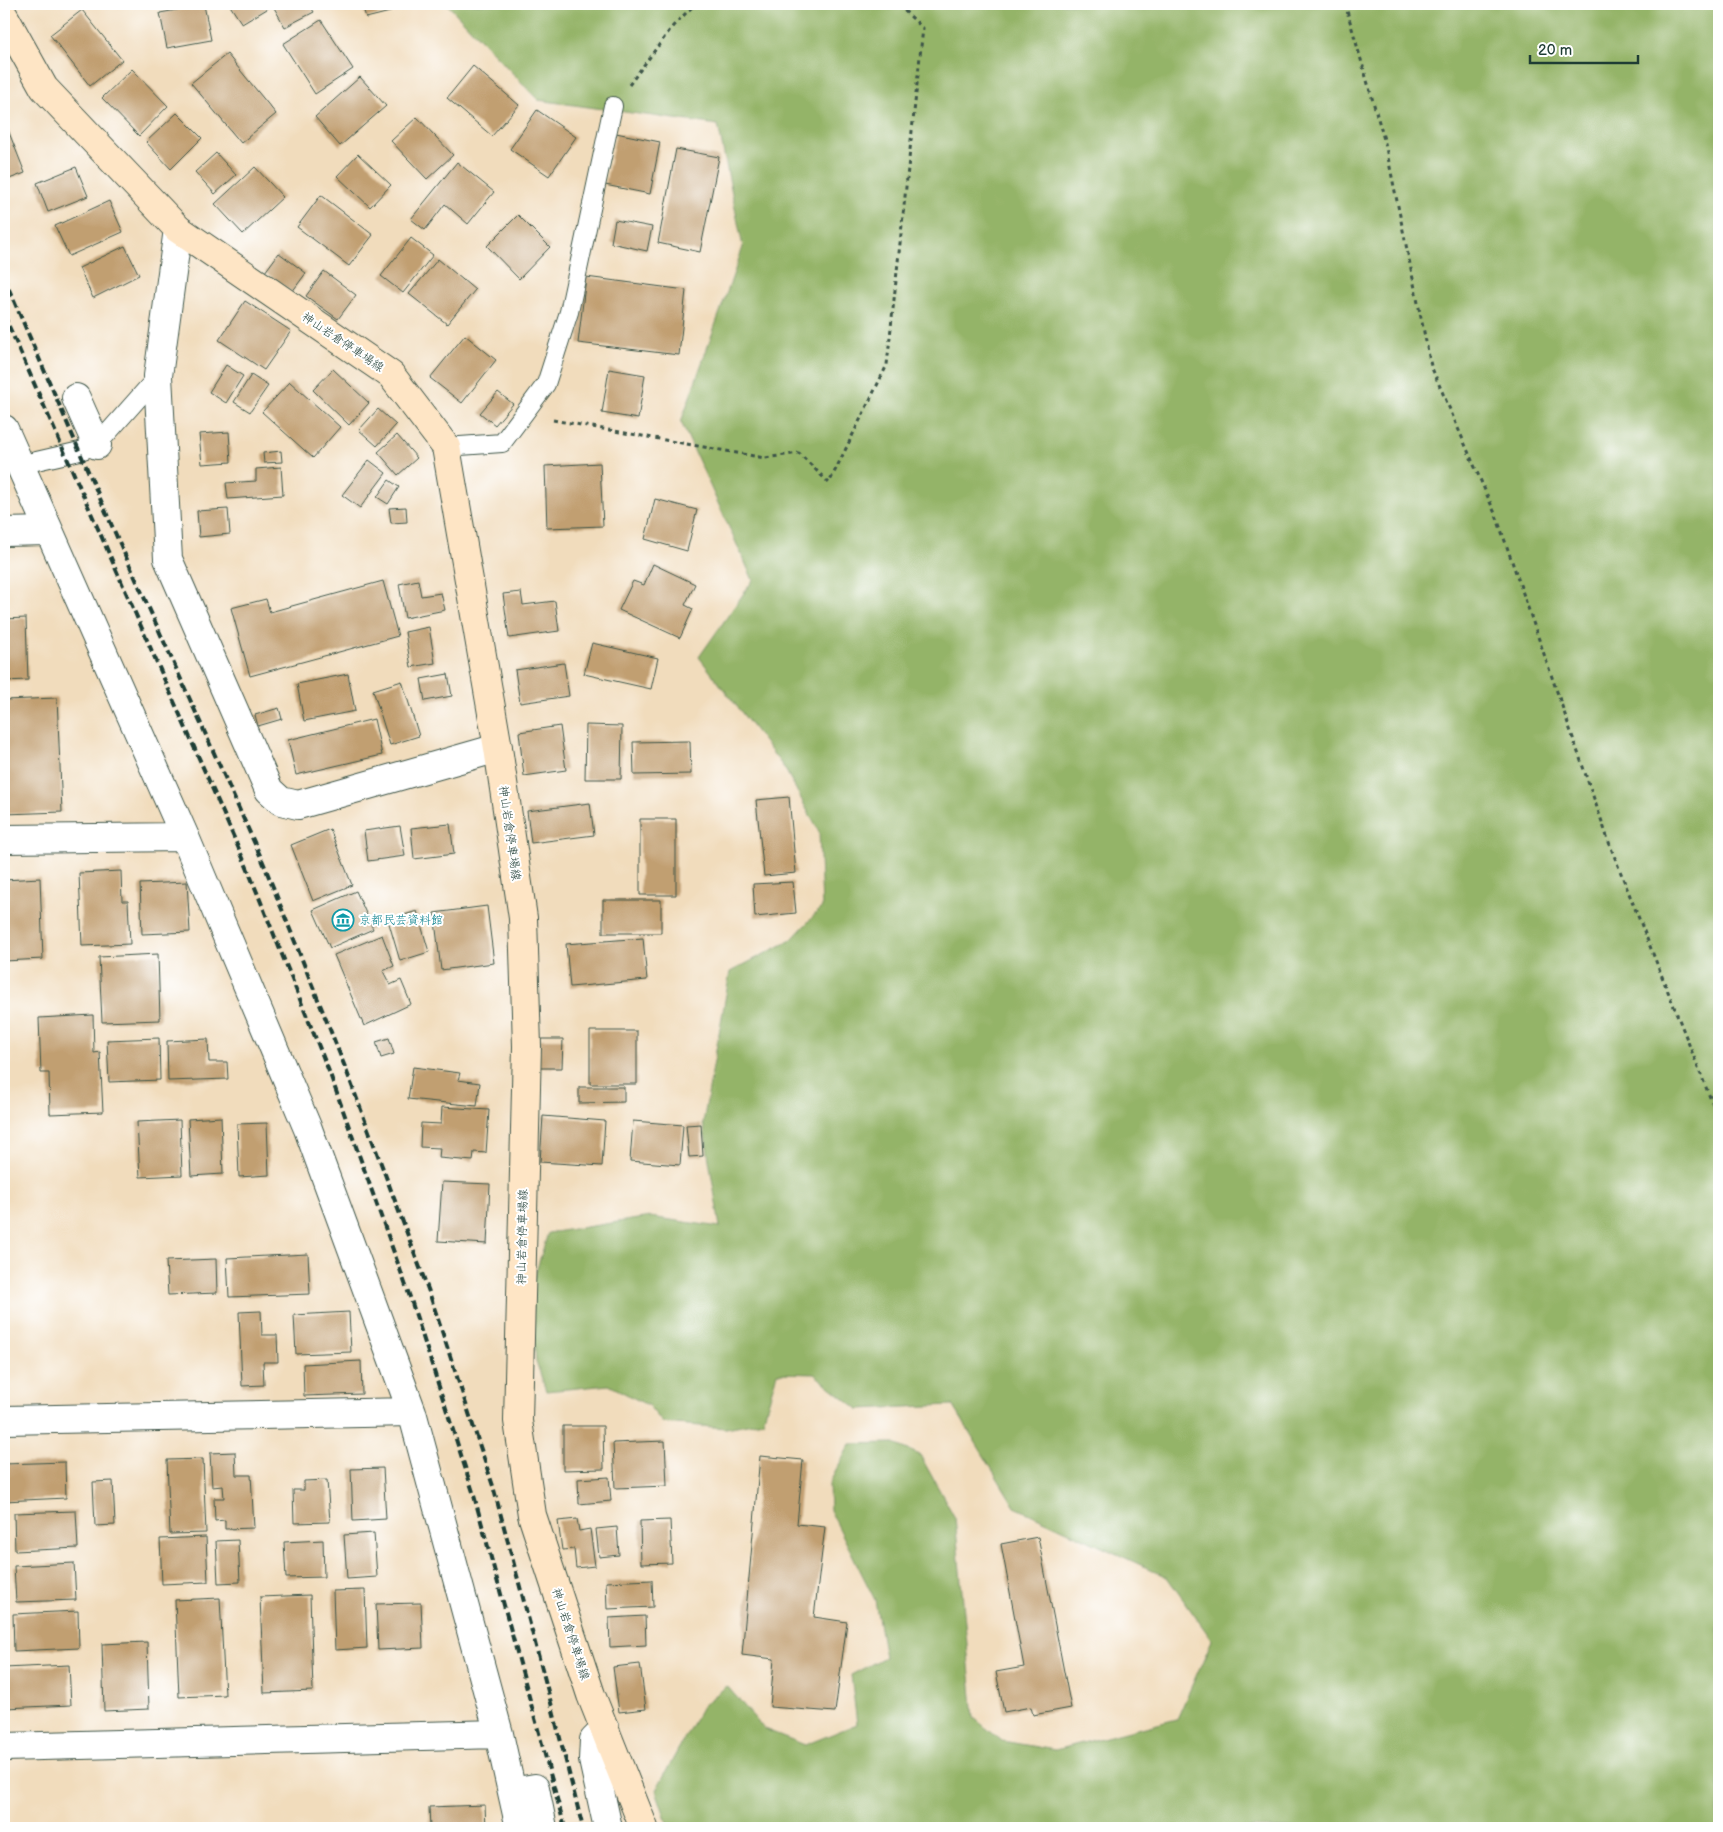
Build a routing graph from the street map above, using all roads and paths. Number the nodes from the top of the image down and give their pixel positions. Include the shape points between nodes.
1 (694, 4) edge
2 (897, 4) edge
3 (1345, 4) edge
4 (4, 16) edge
5 (613, 106) joint
6 (178, 229) junction
7 (158, 376) junction
8 (76, 398) dead end
9 (523, 414) junction
10 (4, 428) edge
11 (97, 445) junction
12 (446, 446) junction
13 (20, 465) junction
14 (48, 531) junction
15 (4, 532) edge
16 (498, 748) junction
17 (186, 836) junction
18 (4, 839) edge
19 (1719, 1114) edge
20 (412, 1412) junction
21 (4, 1420) edge
22 (605, 1729) junction
23 (499, 1734) junction
24 (4, 1747) edge
25 (512, 1792) junction
26 (520, 1828) edge
27 (543, 1828) edge
28 (608, 1828) edge
29 (644, 1828) edge

1 - 5 path via 673,26
2 - 9 path via 923,28 887,365 829,483 799,453 765,458
3 - 19 path via 1384,143 1431,366 1497,518 1610,848
4 - 6 main road, 神山岩倉停車場線 via 44,88
5 - 9 lane via 569,312 546,384
6 - 7 street
6 - 12 main road, 神山岩倉停車場線 via 391,375
7 - 11 lane
7 - 16 street via 168,559 269,790 281,801 298,805
8 - 11 street
9 - 12 lane via 502,443
10 - 13 street
11 - 13 lane
12 - 16 main road, 神山岩倉停車場線
13 - 14 street
14 - 15 street
14 - 17 street
16 - 22 main road, 神山岩倉停車場線 via 523,918 527,1046 518,1421 532,1515
17 - 18 street
17 - 20 street via 308,1129
20 - 21 street
20 - 23 street
22 - 28 street via 594,1740 593,1760
22 - 29 main road, 神山岩倉停車場線
23 - 24 street
23 - 25 street
25 - 26 street
25 - 27 street via 535,1788

